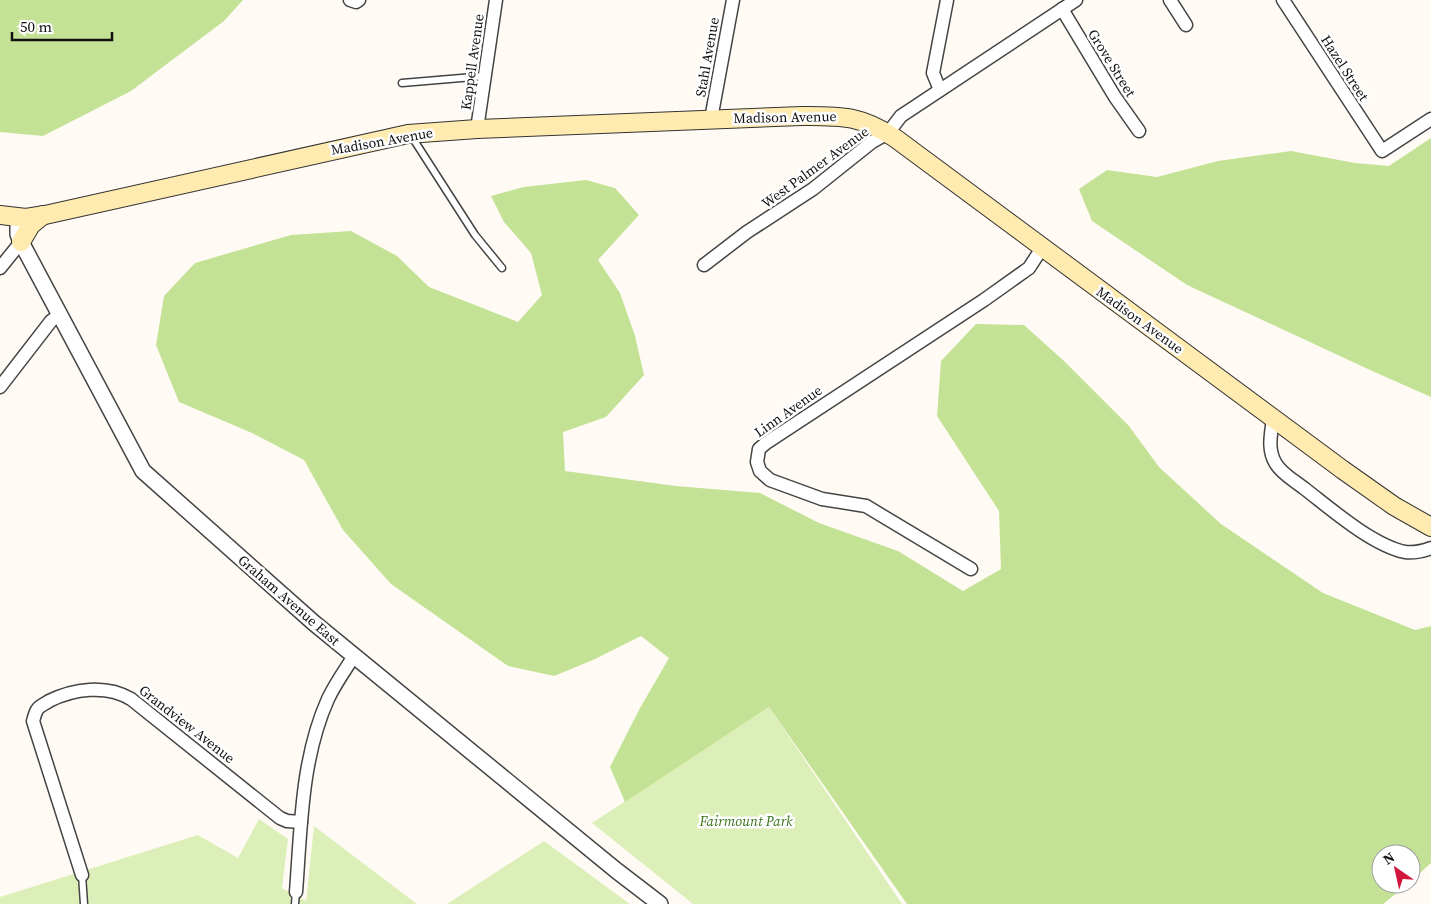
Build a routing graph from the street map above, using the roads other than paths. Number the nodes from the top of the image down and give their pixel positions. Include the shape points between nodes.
1 (350, 0) edge
2 (359, 0) edge
3 (496, 0) edge
4 (733, 0) edge
5 (947, 0) edge
6 (1076, 0) edge
7 (1170, 0) edge
8 (1284, 0) edge
9 (1062, 9) junction
10 (1186, 25) dead end
11 (485, 76) junction
12 (402, 83) dead end
13 (940, 90) junction
14 (711, 119) junction
15 (1431, 119) edge
16 (478, 129) junction
17 (1139, 131) dead end
18 (410, 133) junction
19 (888, 133) junction
20 (0, 215) edge
21 (43, 216) junction
22 (18, 217) junction
23 (21, 242) junction
24 (1042, 248) junction
25 (704, 265) dead end
26 (0, 268) edge
27 (502, 268) dead end
28 (59, 315) junction
29 (0, 387) edge
30 (1274, 419) junction
31 (1431, 527) edge
32 (1431, 548) edge
33 (971, 569) dead end
34 (354, 656) junction
35 (301, 822) junction
36 (82, 875) joint
37 (295, 898) edge
38 (84, 904) edge
39 (660, 904) edge

1 - 2 street
3 - 11 street, Kappell Avenue
4 - 14 street, Stahl Avenue
5 - 13 street via 933,73
6 - 9 street, West Palmer Avenue
7 - 10 street
8 - 15 street, Hazel Street via 1382,151
9 - 13 street, West Palmer Avenue
9 - 17 street, Grove Street
11 - 12 lane
11 - 16 street, Kappell Avenue
13 - 19 street, West Palmer Avenue via 901,116
14 - 16 main road, Madison Avenue
14 - 19 main road, Madison Avenue via 844,116
16 - 18 main road, Madison Avenue
18 - 21 main road, Madison Avenue
18 - 27 lane via 475,235
19 - 24 main road, Madison Avenue
19 - 25 street, West Palmer Avenue
20 - 22 main road, Madison Avenue
21 - 22 main road, Madison Avenue
21 - 23 main road via 31,225
22 - 23 street, Graham Avenue East
23 - 26 street
23 - 28 street, Graham Avenue East
24 - 30 main road, Madison Avenue
24 - 33 street, Linn Avenue via 1029,268 766,443 757,456 760,471 770,480 822,499 866,506
28 - 29 street
28 - 34 street, Graham Avenue East via 143,470
30 - 31 main road, Madison Avenue via 1394,506
30 - 32 street via 1269,440 1271,453 1283,472 1383,544 1405,552
34 - 35 street via 322,713 307,773
34 - 39 street, Graham Avenue East
35 - 36 street, Grandview Avenue via 280,818 131,698 122,694 81,690 42,705 37,709 33,722
35 - 37 street
36 - 38 lane, Grandview Avenue

